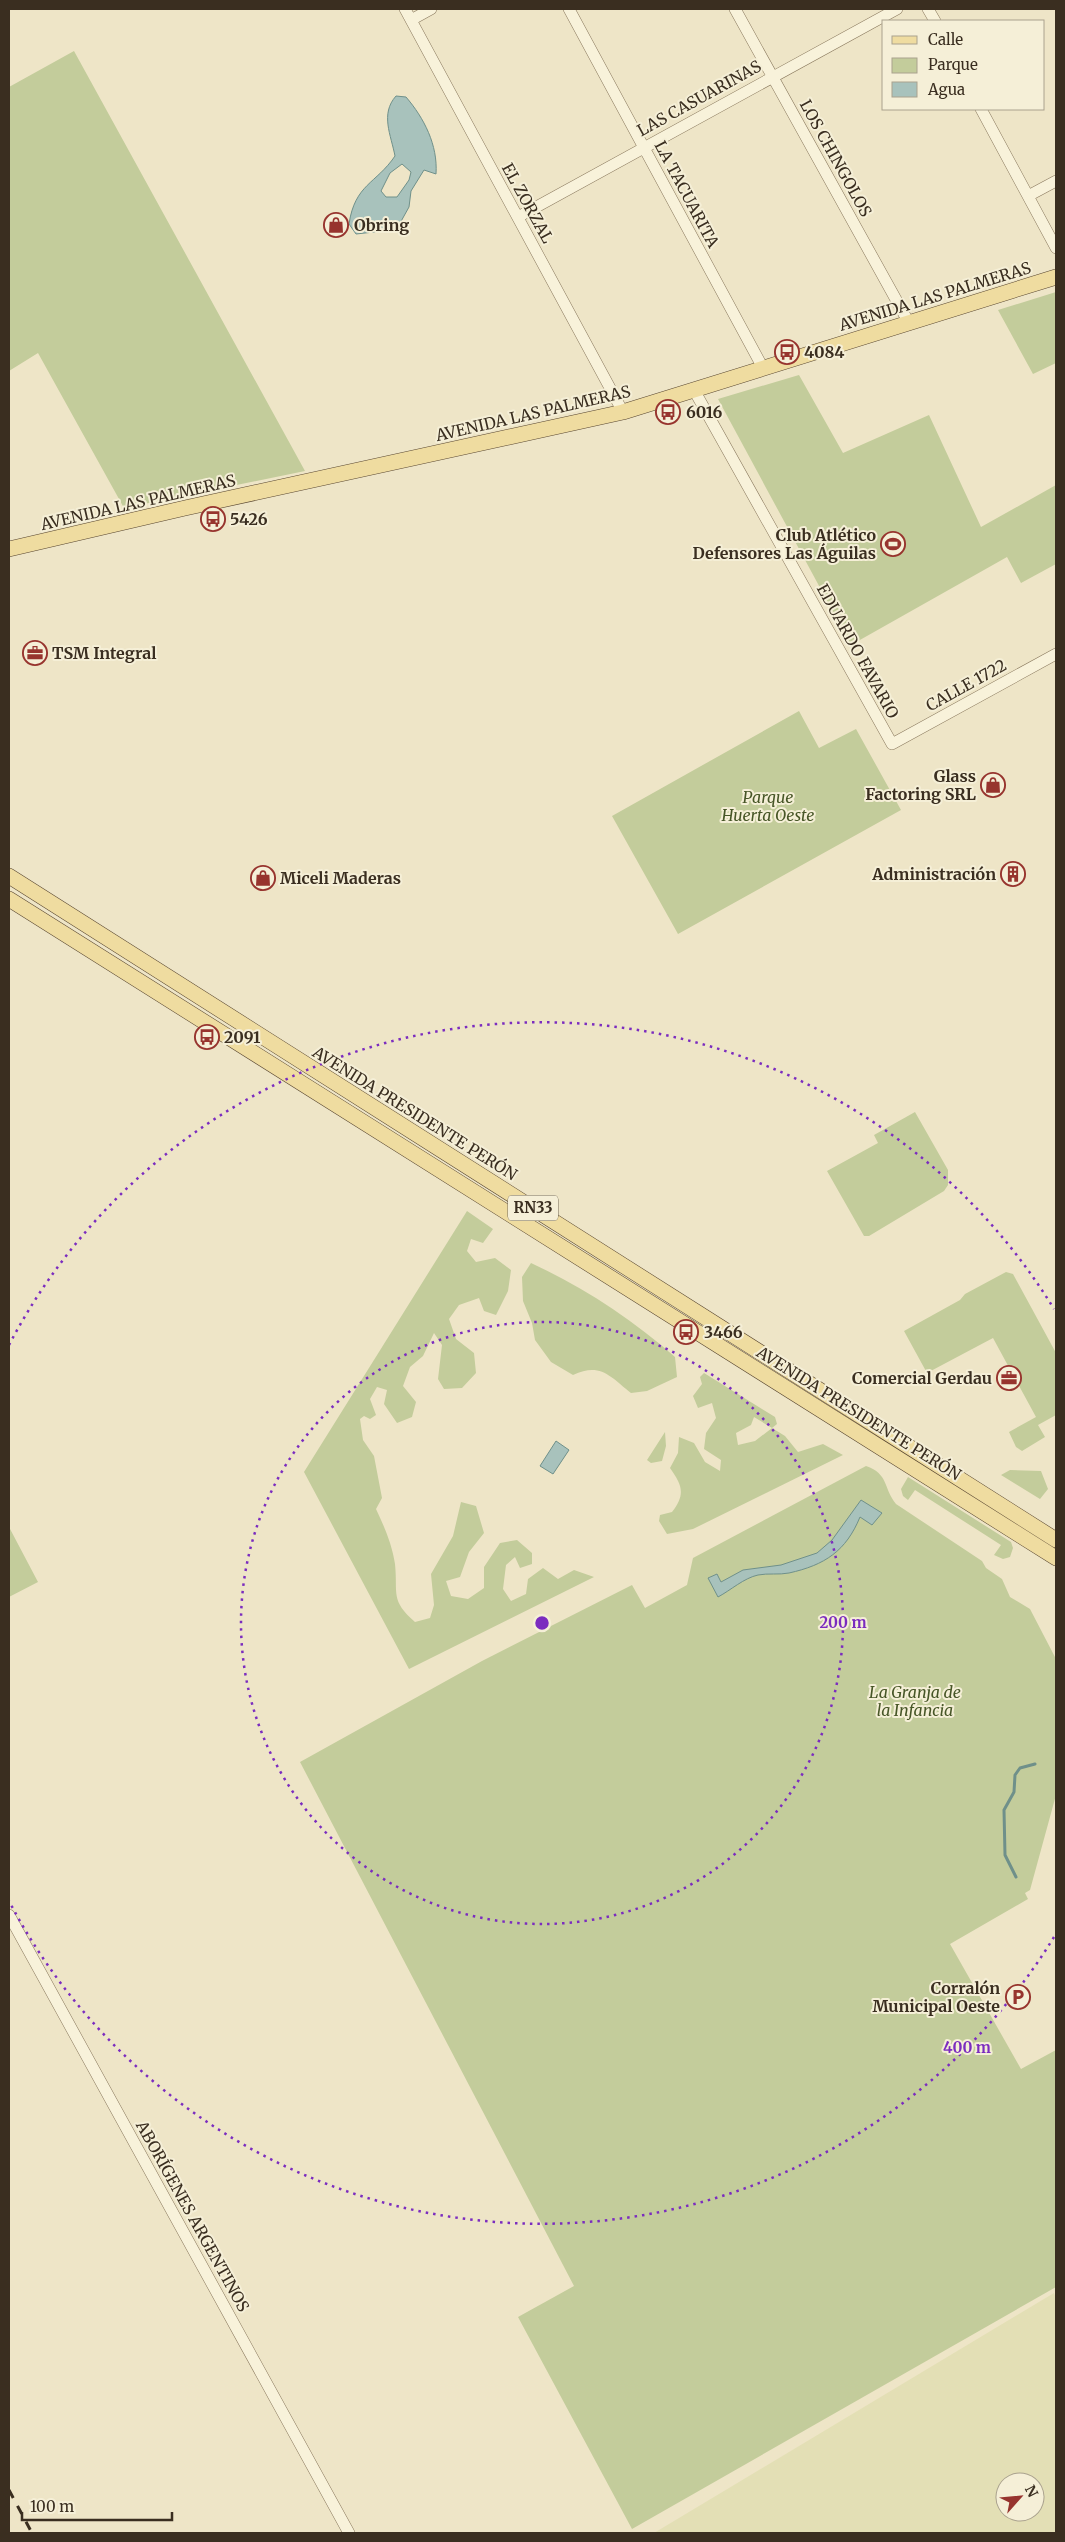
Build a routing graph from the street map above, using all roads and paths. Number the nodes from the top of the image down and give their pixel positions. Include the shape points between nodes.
1 (404, 9) edge
2 (431, 9) edge
3 (569, 9) edge
4 (735, 9) edge
5 (897, 9) edge
6 (928, 9) edge
7 (410, 20) junction
8 (934, 20) edge
9 (773, 77) junction
10 (983, 110) edge
11 (644, 148) junction
12 (1056, 181) edge
13 (1028, 196) junction
14 (518, 216) junction
15 (1056, 248) edge
16 (1056, 277) edge
17 (909, 323) junction
18 (763, 368) junction
19 (694, 390) junction
20 (624, 412) junction
21 (9, 549) edge
22 (1056, 654) edge
23 (892, 744) joint
24 (9, 876) edge
25 (9, 899) edge
26 (1056, 1540) edge
27 (1056, 1558) edge
28 (9, 1914) edge
29 (349, 2533) edge

1 - 7 street, EL ZORZAL
2 - 7 street
3 - 11 street, LA TACUARITA
4 - 9 street, LOS CHINGOLOS
5 - 9 street, LAS CASUARINAS
6 - 8 street
7 - 14 street, EL ZORZAL
9 - 11 street, LAS CASUARINAS
9 - 17 street, LOS CHINGOLOS
10 - 13 street
11 - 14 street, LAS CASUARINAS
11 - 18 street, LA TACUARITA
12 - 13 street
13 - 15 street
14 - 20 street, EL ZORZAL
16 - 17 main road, AVENIDA LAS PALMERAS
17 - 18 main road, AVENIDA LAS PALMERAS
18 - 19 main road, AVENIDA LAS PALMERAS
19 - 20 main road, AVENIDA LAS PALMERAS
19 - 23 street, EDUARDO FAVARIO
20 - 21 main road, AVENIDA LAS PALMERAS
22 - 23 street, CALLE 1722
24 - 26 main road, AVENIDA PRESIDENTE PERÓN / RN33
25 - 27 main road, AVENIDA PRESIDENTE PERÓN / RN33
28 - 29 street, ABORÍGENES ARGENTINOS

